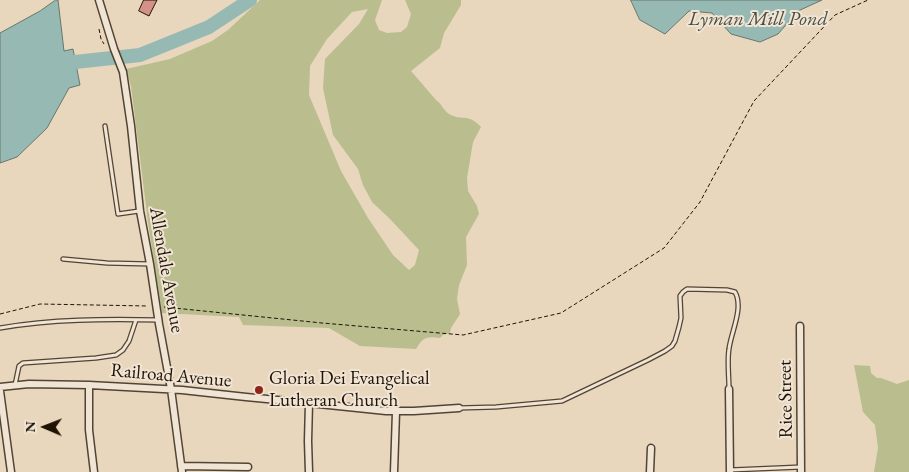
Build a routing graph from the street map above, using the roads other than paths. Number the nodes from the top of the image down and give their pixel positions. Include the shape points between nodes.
1 (99, 0) edge
2 (105, 126) dead end
3 (140, 211) junction
4 (63, 259) dead end
5 (150, 264) junction
6 (136, 320) junction
7 (158, 320) junction
8 (800, 326) dead end
9 (0, 328) edge
10 (15, 385) junction
11 (89, 385) junction
12 (0, 389) edge
13 (171, 389) junction
14 (729, 389) joint
15 (309, 403) junction
16 (459, 408) joint
17 (396, 412) junction
18 (651, 448) dead end
19 (248, 467) dead end
20 (182, 469) edge
21 (801, 470) edge
22 (730, 471) edge
23 (11, 472) edge
24 (94, 472) edge
25 (308, 472) edge
26 (394, 472) edge
27 (650, 472) edge

1 - 3 street, Allendale Avenue via 123,72
2 - 3 lane via 118,214
3 - 5 street, Allendale Avenue
4 - 5 lane
5 - 7 street, Allendale Avenue
6 - 7 lane
6 - 9 lane via 96,319
6 - 10 lane via 129,340 116,355 23,363 19,366
7 - 13 street, Allendale Avenue
8 - 21 street, Rice Street
10 - 11 street, Railroad Avenue
10 - 12 street, Railroad Avenue
11 - 13 street, Railroad Avenue
11 - 24 street via 89,430
12 - 23 street
13 - 15 street, Railroad Avenue
13 - 20 street, Allendale Avenue
14 - 16 lane via 728,350 738,297 735,292 727,290 687,289 680,296 681,318 672,346 648,360 562,402
14 - 22 street
15 - 17 street, Railroad Avenue
15 - 25 street
16 - 17 street, Railroad Avenue
17 - 26 street
18 - 27 street
19 - 20 street
21 - 22 lane

